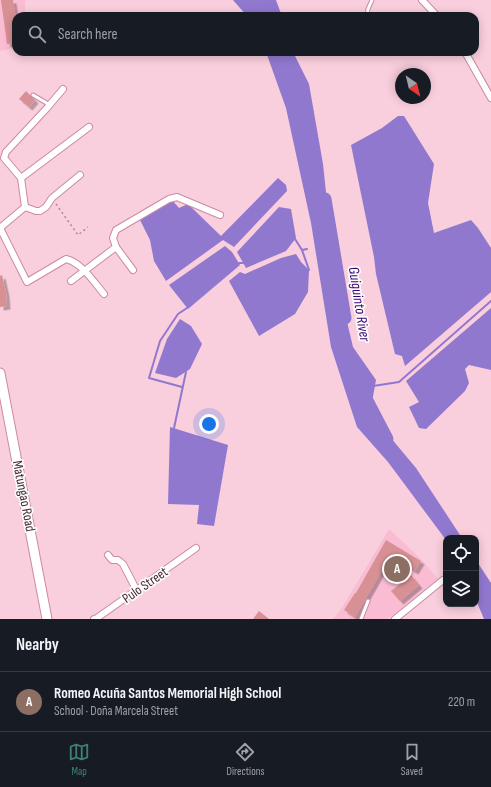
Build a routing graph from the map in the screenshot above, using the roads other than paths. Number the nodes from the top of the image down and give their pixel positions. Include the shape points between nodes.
1 (372, 0) edge
2 (422, 0) edge
3 (368, 12) edge
4 (433, 12) edge
5 (467, 56) edge
6 (63, 89) dead end
7 (33, 95) dead end
8 (491, 98) edge
9 (50, 105) junction
10 (89, 127) dead end
11 (80, 175) dead end
12 (21, 178) junction
13 (25, 207) junction
14 (220, 215) dead end
15 (0, 228) edge
16 (116, 247) junction
17 (84, 270) junction
18 (133, 270) dead end
19 (71, 281) dead end
20 (104, 294) dead end
21 (0, 373) edge
22 (196, 548) dead end
23 (108, 555) dead end
24 (442, 580) dead end
25 (137, 591) junction
26 (368, 602) dead end
27 (47, 619) edge
28 (94, 619) edge
29 (361, 619) edge
30 (395, 619) edge

1 - 3 lane
2 - 4 street
5 - 8 street
6 - 9 street
7 - 9 lane
9 - 12 street via 6,152 4,158
10 - 12 street
11 - 13 street via 40,211
12 - 13 street
13 - 15 street
14 - 16 street via 177,197 169,199 116,230 113,238
15 - 17 street via 27,282 66,259
16 - 17 street
16 - 18 street
17 - 19 street
17 - 20 street
21 - 27 main road, Matungao Road
22 - 25 street, Pulo Street
23 - 25 street via 112,560 124,564
24 - 30 street
25 - 28 street, Pulo Street
26 - 29 lane

